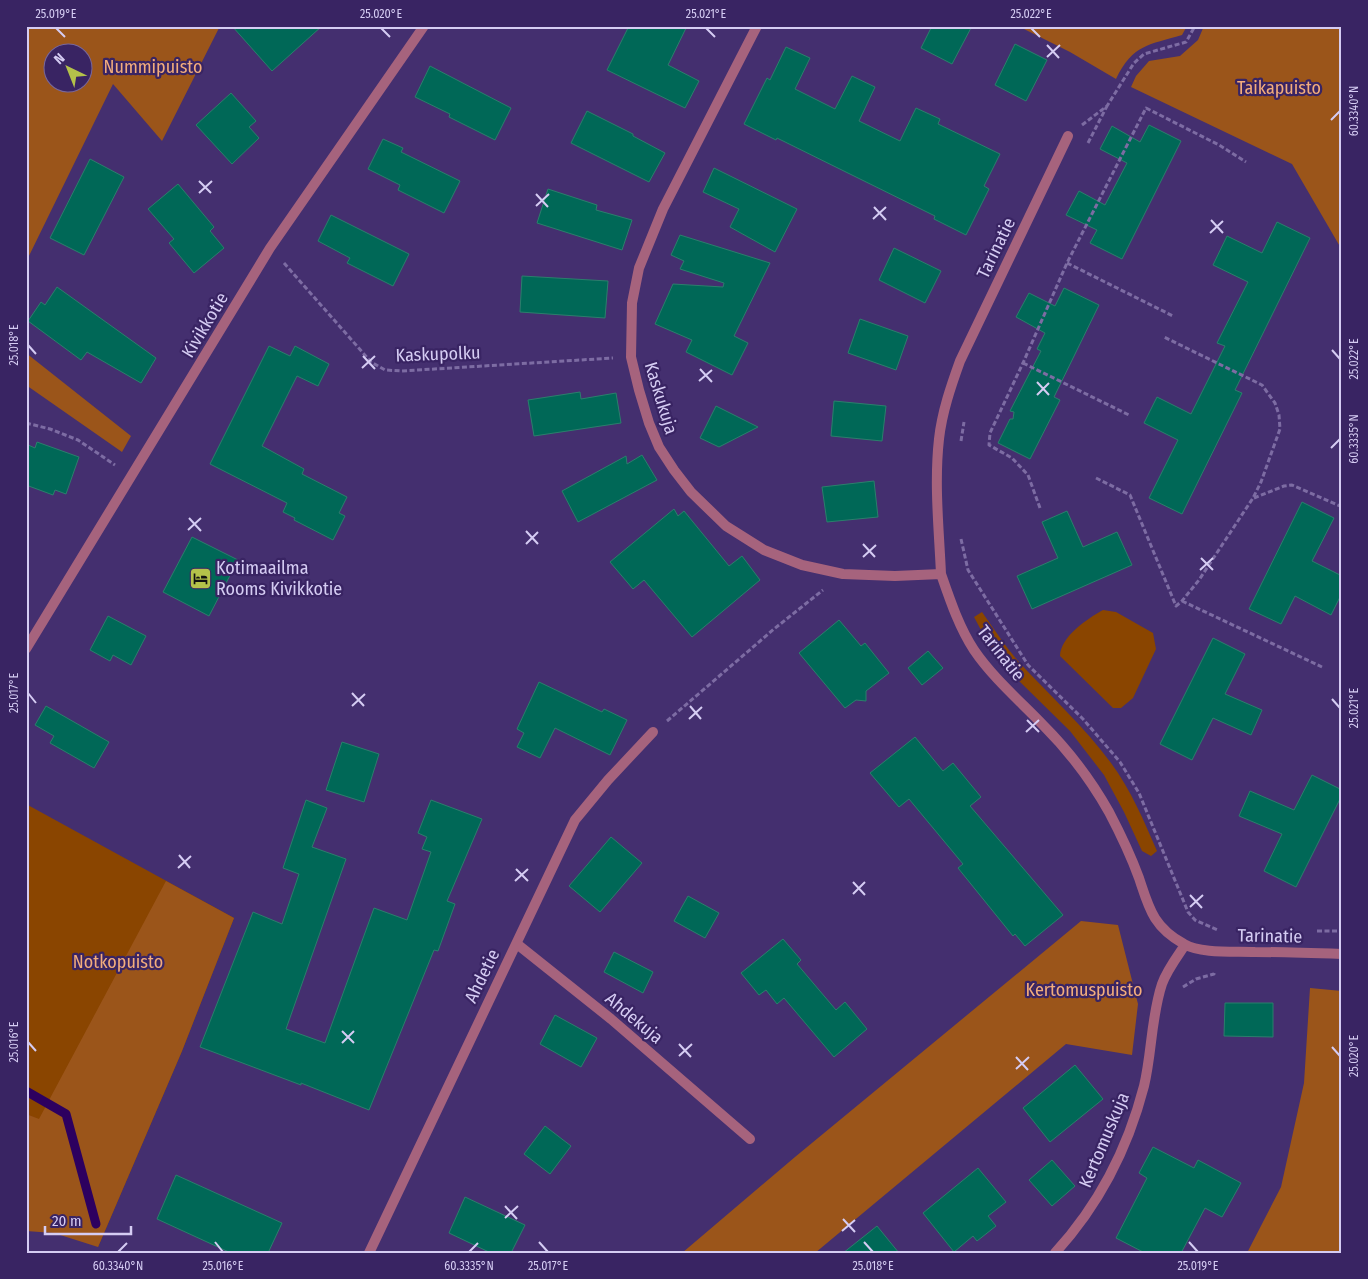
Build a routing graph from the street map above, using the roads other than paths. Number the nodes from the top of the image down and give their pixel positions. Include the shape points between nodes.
1 (424, 26) edge
2 (757, 26) edge
3 (1068, 136) road end
4 (941, 574) junction
5 (26, 649) edge
6 (653, 732) road end
7 (517, 944) junction
8 (1185, 945) junction
9 (1342, 954) edge
10 (750, 1139) dead end
11 (369, 1253) edge
12 (1055, 1253) edge

1 - 5 street, Kivikkotie via 270,248
2 - 4 street, Kaskukuja via 663,209 639,268 632,303 631,357 649,424 659,447 691,492 744,539 771,553 802,565 843,574
3 - 4 street, Tarinatie via 960,361 950,390 939,439 936,492
4 - 8 street, Tarinatie via 959,623 975,651 1087,776 1125,846 1151,913 1166,932
6 - 7 street, Ahdetie via 575,820
7 - 10 street, Ahdekuja via 611,1019
7 - 11 street, Ahdetie
8 - 9 street, Tarinatie via 1218,951
8 - 12 street, Kertomuskuja via 1162,984 1144,1084 1133,1122 1103,1190

